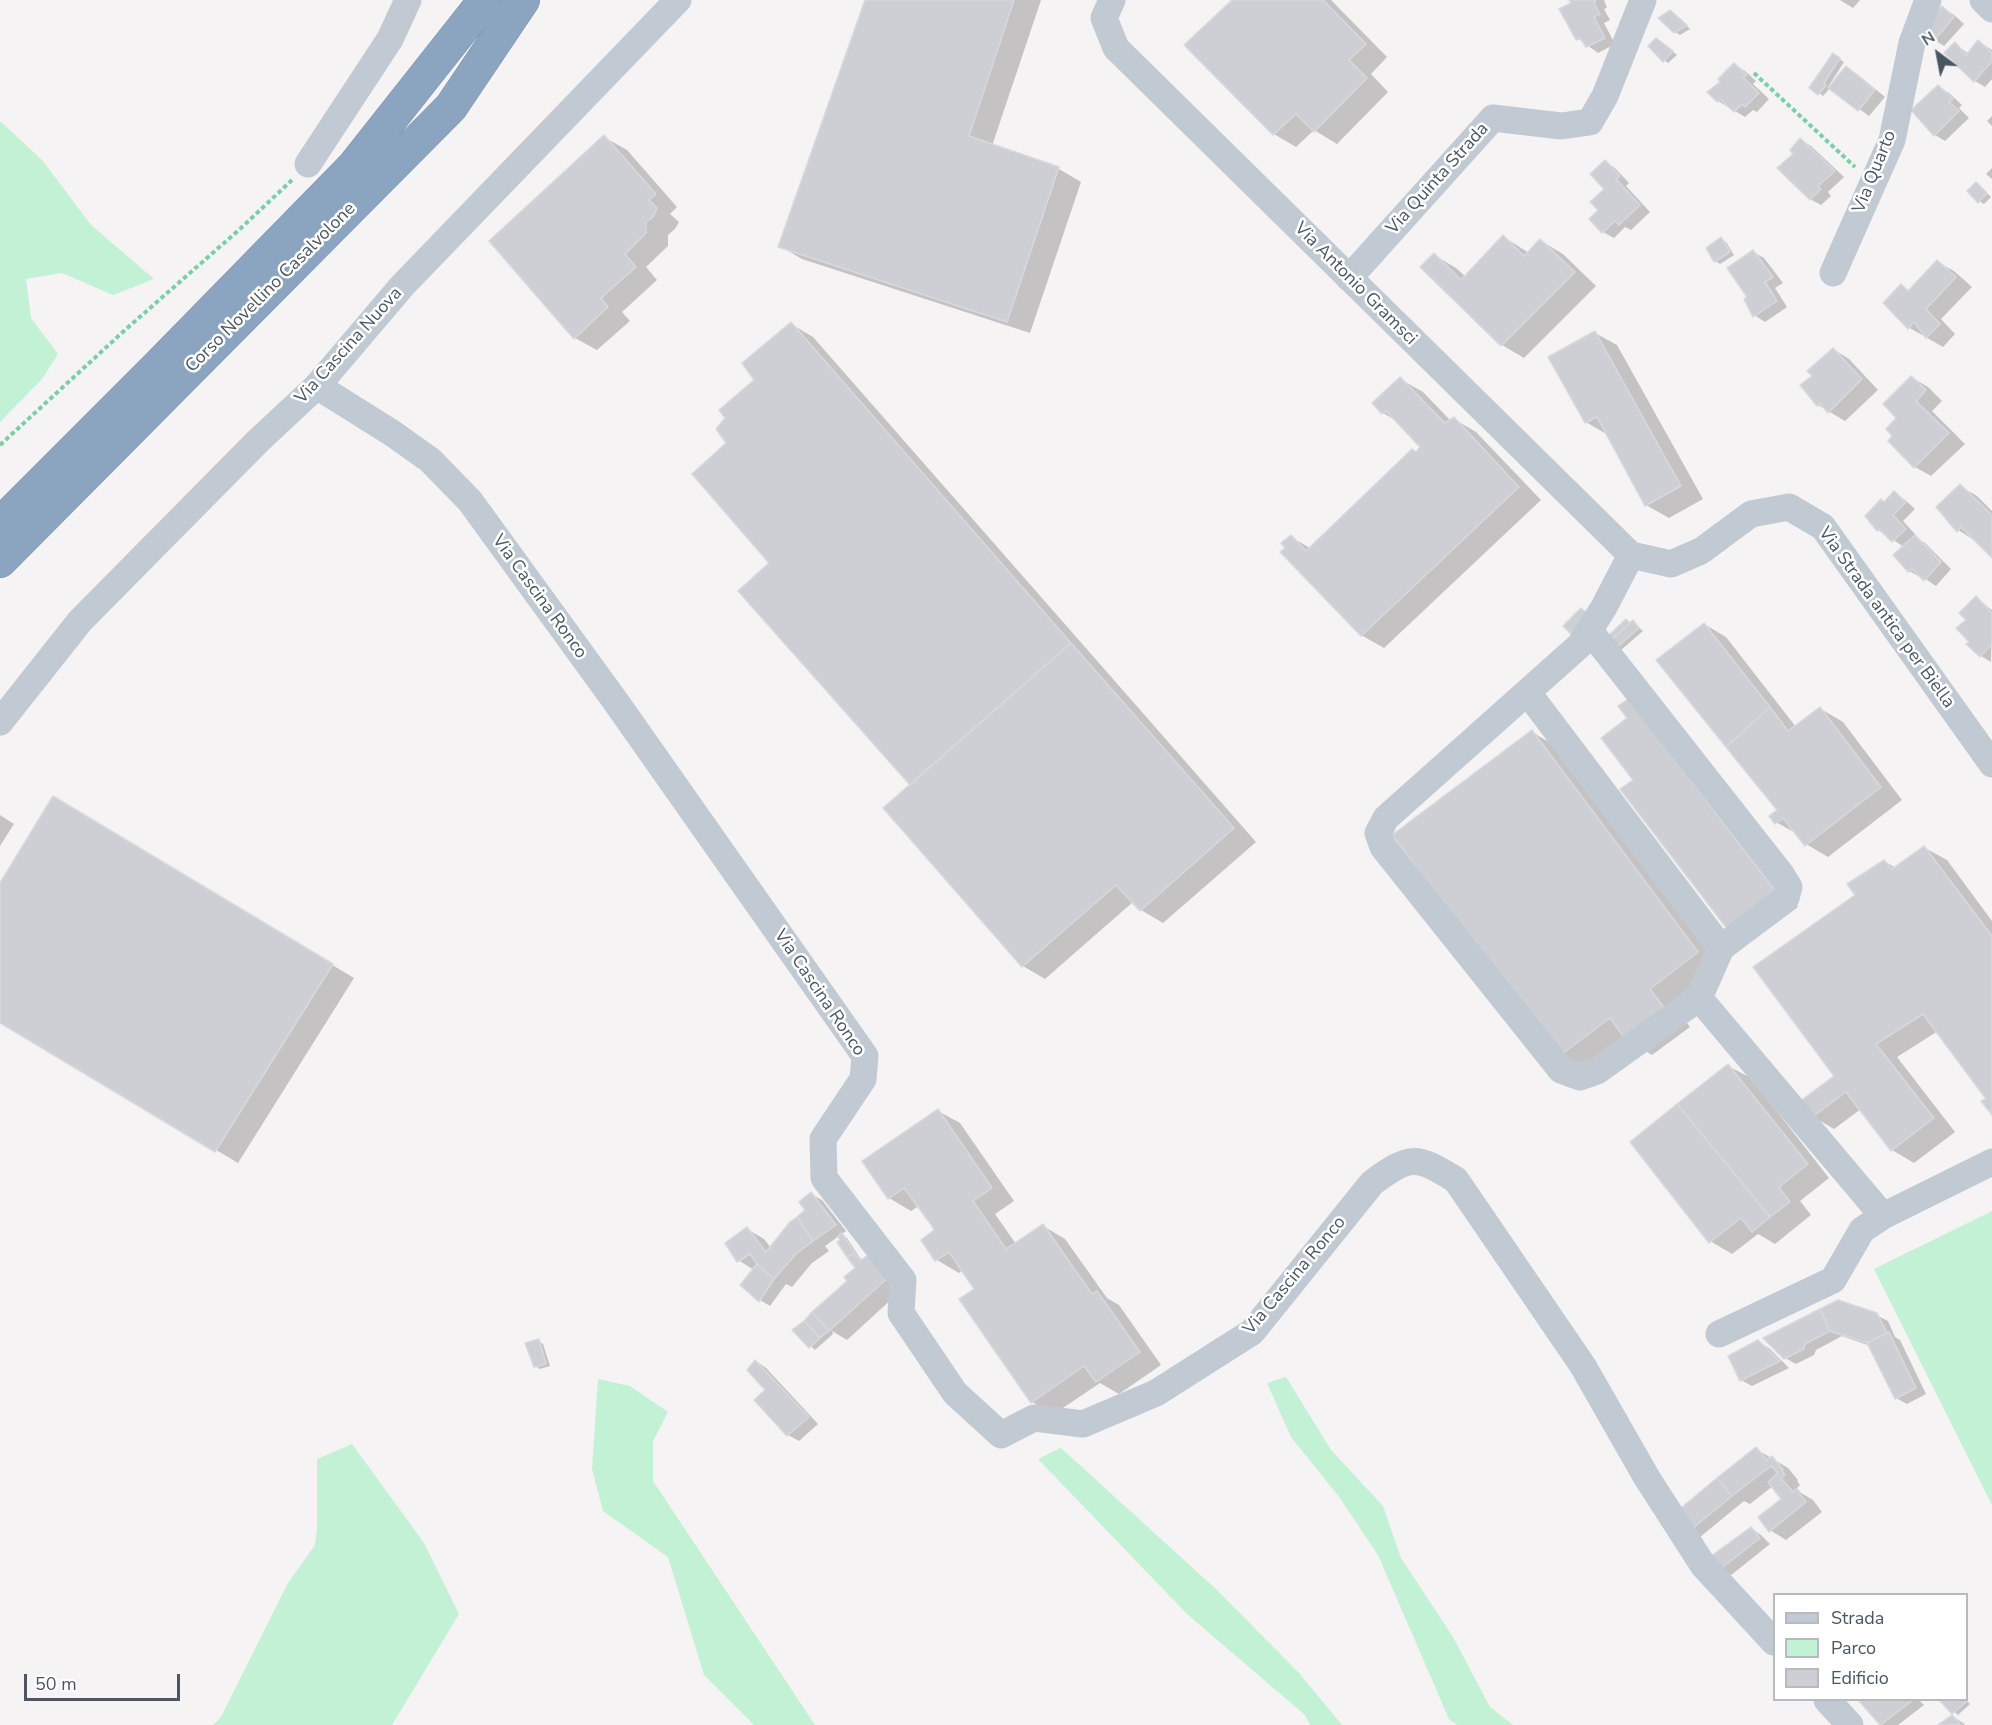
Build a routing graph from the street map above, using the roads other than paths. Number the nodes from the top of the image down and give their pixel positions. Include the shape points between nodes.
1 (408, 0) edge
2 (467, 0) edge
3 (485, 0) edge
4 (523, 0) edge
5 (678, 0) edge
6 (1112, 0) edge
7 (1642, 0) edge
8 (1928, 0) edge
9 (1983, 0) edge
10 (1992, 9) edge
11 (369, 146) junction
12 (308, 164) road end
13 (1833, 273) dead end
14 (1349, 278) junction
15 (317, 386) junction
16 (0, 524) edge
17 (1631, 555) junction
18 (0, 561) edge
19 (1590, 632) junction
20 (1527, 693) junction
21 (0, 722) edge
22 (1992, 764) edge
23 (1721, 948) junction
24 (1699, 998) junction
25 (1992, 1162) edge
26 (1883, 1216) junction
27 (1719, 1335) dead end
28 (1773, 1641) edge
29 (1828, 1701) edge
30 (1850, 1725) edge

1 - 12 street via 390,39
2 - 11 highway
3 - 11 highway, Corso Novellino Casalvolone
4 - 18 highway, Corso Novellino Casalvolone via 451,107
5 - 15 street, Via Cascina Nuova via 402,286
6 - 14 street, Via Antonio Gramsci via 1104,18 1116,48
7 - 14 street, Via Quinta Strada via 1605,96 1590,122 1561,126 1493,118
8 - 13 street, Via Quarto via 1912,43 1892,140
9 - 10 street
11 - 16 highway, Corso Novellino Casalvolone
14 - 17 street, Via Antonio Gramsci
15 - 21 street, Via Cascina Nuova via 80,621
15 - 28 street, Via Cascina Ronco via 430,460 470,501 865,1056 863,1079 823,1139 824,1178 903,1280 901,1313 955,1393 1001,1435 1034,1418 1083,1424 1156,1393 1204,1363 1252,1332 1372,1183 1409,1161 1431,1165 1456,1180 1583,1366 1647,1478 1703,1565
17 - 19 street
17 - 22 street, Via Strada antica per Biella via 1671,564 1701,551 1751,514 1789,507 1823,526
19 - 20 street
19 - 23 street via 1789,887 1786,898
20 - 23 street
20 - 24 street via 1386,819 1378,833 1383,847 1561,1070 1580,1077 1597,1071
23 - 24 street
24 - 26 street
25 - 26 street
26 - 27 street via 1862,1230 1833,1280
29 - 30 street

